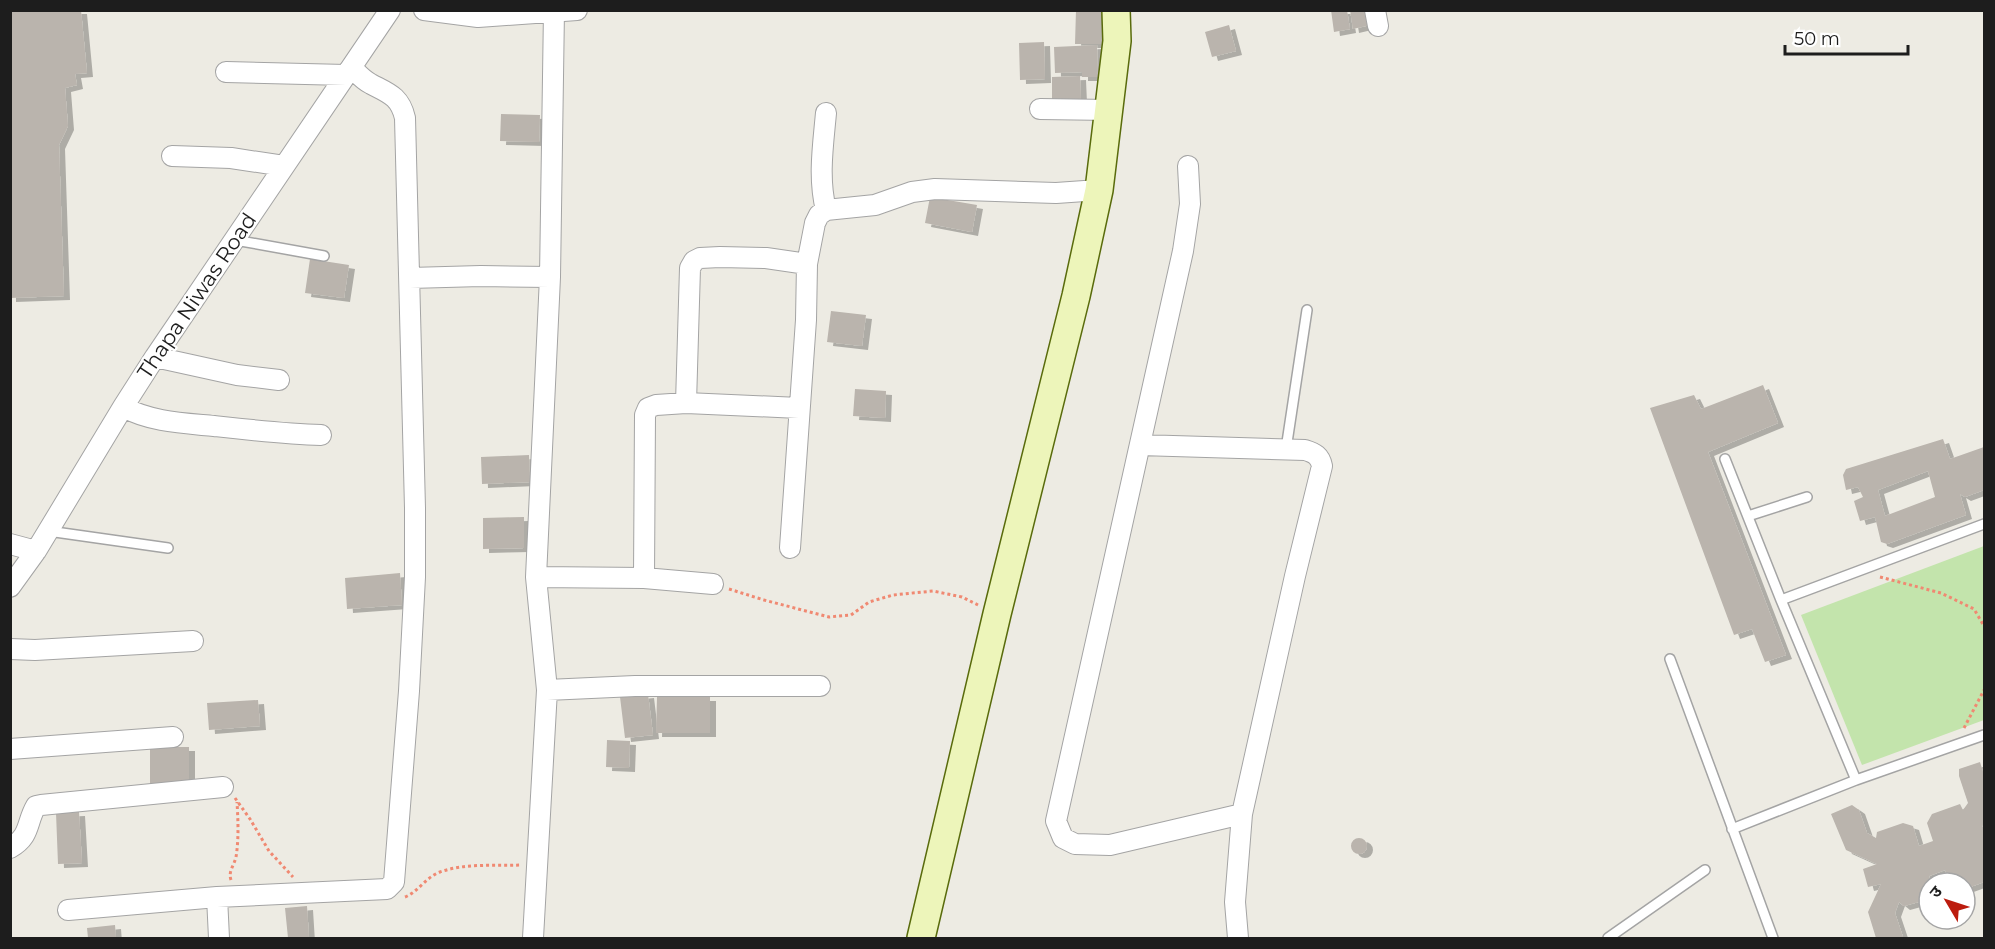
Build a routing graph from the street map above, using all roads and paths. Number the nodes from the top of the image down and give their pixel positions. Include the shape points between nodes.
1 (390, 10) edge
2 (424, 10) edge
3 (577, 10) edge
4 (1116, 10) edge
5 (554, 11) edge
6 (349, 71) junction
7 (226, 72) dead end
8 (1040, 109) dead end
9 (1110, 110) junction
10 (826, 113) dead end
11 (172, 156) dead end
12 (284, 166) junction
13 (1188, 166) dead end
14 (1099, 190) junction
15 (826, 210) junction
16 (235, 240) junction
17 (324, 256) dead end
18 (807, 264) junction
19 (550, 277) junction
20 (410, 278) junction
21 (1307, 310) dead end
22 (155, 357) junction
23 (279, 380) dead end
24 (686, 403) junction
25 (123, 407) junction
26 (799, 408) junction
27 (321, 435) dead end
28 (1140, 445) junction
29 (1286, 449) junction
30 (1725, 459) dead end
31 (1807, 497) dead end
32 (1748, 516) junction
33 (1984, 524) edge
34 (48, 531) junction
35 (10, 544) edge
36 (168, 548) dead end
37 (790, 548) dead end
38 (36, 551) junction
39 (1858, 571) junction
40 (536, 577) junction
41 (644, 578) junction
42 (713, 584) joint
43 (10, 587) edge
44 (1781, 600) junction
45 (997, 614) junction
46 (1984, 626) edge
47 (193, 641) dead end
48 (10, 649) edge
49 (1670, 659) dead end
50 (820, 686) dead end
51 (547, 690) junction
52 (1984, 690) edge
53 (1984, 735) edge
54 (172, 737) dead end
55 (1953, 746) junction
56 (10, 749) edge
57 (1856, 780) junction
58 (230, 793) junction
59 (1242, 814) junction
60 (1732, 830) junction
61 (10, 848) edge
62 (538, 864) junction
63 (1705, 870) dead end
64 (387, 889) junction
65 (305, 892) junction
66 (226, 897) junction
67 (68, 910) dead end
68 (219, 939) edge
69 (533, 939) edge
70 (921, 939) edge
71 (1238, 939) edge
72 (1608, 939) edge
73 (1773, 939) edge

1 - 6 street, Thapa Niwas Road
2 - 5 street via 478,17
3 - 5 street
4 - 9 street
5 - 19 street
6 - 7 street
6 - 12 street, Thapa Niwas Road
6 - 20 street via 393,95 403,111
8 - 9 street
9 - 14 street
10 - 15 street via 821,177
11 - 12 street via 231,158
12 - 16 street, Thapa Niwas Road
13 - 28 street via 1190,204 1183,251
14 - 15 street via 1056,193 935,189 912,192 875,205
14 - 45 street
15 - 18 street via 815,223
16 - 17 lane
16 - 22 street, Thapa Niwas Road
18 - 24 street via 732,257 694,261 690,268
18 - 26 street
19 - 20 street
19 - 40 street
20 - 64 street via 415,577 395,874
21 - 29 lane
22 - 23 street
22 - 25 street, Thapa Niwas Road
24 - 26 street
24 - 41 street via 656,405 648,408 645,415
25 - 27 street via 171,422
25 - 34 street, Thapa Niwas Road
26 - 37 street
28 - 29 street
28 - 59 street via 1056,821 1063,838 1075,844 1110,845
29 - 59 street via 1314,452 1322,466
30 - 32 lane
31 - 32 lane
32 - 44 lane
33 - 39 lane
34 - 36 lane
34 - 38 street, Thapa Niwas Road
35 - 38 street
38 - 43 street, Thapa Niwas Road
39 - 44 lane
39 - 46 path via 1941,593 1974,609
40 - 41 street
40 - 51 street
41 - 42 street
42 - 45 path via 829,616 851,615 869,602 892,595 933,591 962,597
44 - 57 lane
45 - 70 street
47 - 48 street
49 - 60 lane
50 - 51 street
51 - 62 street
52 - 55 path
53 - 55 lane
54 - 56 street
55 - 57 lane
57 - 60 lane
58 - 61 street via 36,806 26,833
58 - 65 path via 269,851
58 - 66 path via 238,816 236,858
59 - 71 street via 1236,903
60 - 73 lane
62 - 64 path via 475,865 439,872 404,898
62 - 69 street
63 - 72 lane
64 - 65 street
65 - 66 street
66 - 67 street
66 - 68 street

